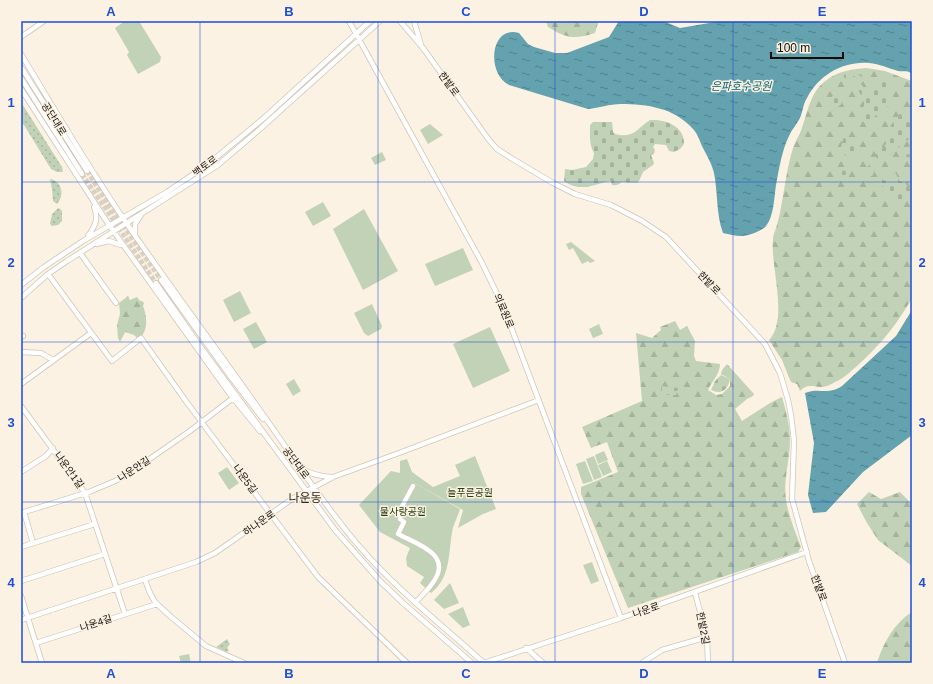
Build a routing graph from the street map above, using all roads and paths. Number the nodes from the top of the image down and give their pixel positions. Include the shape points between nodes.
1 (44, 21) edge
2 (348, 21) edge
3 (370, 21) edge
4 (380, 21) edge
5 (400, 21) edge
6 (414, 21) edge
7 (356, 33) junction
8 (21, 37) edge
9 (359, 39) junction
10 (423, 48) junction
11 (21, 54) edge
12 (21, 67) edge
13 (21, 78) edge
14 (21, 89) edge
15 (87, 171) tunnel mouth
16 (82, 174) tunnel mouth
17 (85, 189) junction
18 (150, 208) junction
19 (122, 218) junction
20 (126, 223) junction
21 (109, 225) junction
22 (113, 231) junction
23 (83, 241) junction
24 (138, 241) junction
25 (126, 248) junction
26 (82, 251) junction
27 (48, 274) junction
28 (21, 285) edge
29 (21, 298) edge
30 (116, 303) dead end
31 (91, 333) junction
32 (21, 352) edge
33 (53, 360) junction
34 (21, 384) edge
35 (233, 398) junction
36 (539, 400) junction
37 (21, 406) edge
38 (202, 422) junction
39 (53, 448) junction
40 (282, 457) junction
41 (298, 465) junction
42 (21, 472) edge
43 (333, 477) junction
44 (413, 486) dead end
45 (314, 487) junction
46 (306, 492) junction
47 (85, 493) junction
48 (22, 513) edge
49 (271, 514) junction
50 (95, 524) junction
51 (33, 543) junction
52 (21, 547) edge
53 (807, 552) junction
54 (105, 554) junction
55 (145, 580) junction
56 (21, 581) edge
57 (116, 588) junction
58 (696, 593) junction
59 (21, 596) edge
60 (416, 602) junction
61 (157, 604) junction
62 (125, 614) junction
63 (28, 618) junction
64 (621, 618) junction
65 (21, 620) edge
66 (707, 637) junction
67 (36, 643) junction
68 (526, 648) junction
69 (42, 663) edge
70 (244, 663) edge
71 (407, 663) edge
72 (472, 663) edge
73 (484, 663) edge
74 (543, 663) edge
75 (642, 663) edge
76 (708, 663) edge
77 (845, 663) edge

1 - 8 street
2 - 7 street, 의료원로
3 - 7 street, 백토로
4 - 9 street, 백토로
5 - 10 street, 한밭로
6 - 10 street
7 - 9 street, 의료원로
7 - 19 street, 백토로 via 264,118 207,165
9 - 18 street, 백토로 via 221,162
9 - 36 street, 의료원로 via 482,263 500,300
10 - 53 street, 한밭로 via 497,149 553,183 575,194 611,205 666,237 765,344 778,368 788,400 794,441 792,499
11 - 19 street
12 - 15 street, 공단대로
13 - 16 street, 공단대로
14 - 17 street
17 - 21 street
17 - 23 street via 97,220
18 - 20 street, 백토로
18 - 24 street via 135,224 134,232
19 - 20 street
19 - 21 street, 백토로
20 - 22 street, 백토로
20 - 24 street
21 - 22 street
21 - 23 street, 백토로
22 - 25 street
22 - 26 street, 백토로
23 - 28 street, 백토로
24 - 41 street
25 - 26 street via 118,242 109,241
25 - 35 street
26 - 27 street, 백토로
26 - 30 street
27 - 29 street, 백토로
27 - 31 street
31 - 33 street
31 - 38 street, 나운5길 via 112,361 141,338
32 - 33 street via 41,353
33 - 34 street
35 - 38 street, 나운안길
35 - 40 street
36 - 43 street, 하나운로
36 - 64 street, 의료원로
37 - 39 street, 나운안1길
38 - 47 street, 나운안길 via 128,474
38 - 49 street, 나운5길
39 - 42 street via 46,456
39 - 47 street, 나운안1길
40 - 41 street, 공단대로 via 197,342 158,281
40 - 46 street, 공단대로
41 - 43 street via 313,474
41 - 45 street, 공단대로
43 - 45 street, 하나운로
44 - 60 street via 399,514 404,522 398,534 432,552 438,559 440,568 435,581
45 - 46 street, 하나운로
45 - 60 street, 공단대로 via 360,547
46 - 49 street, 하나운로
46 - 72 street, 공단대로 via 380,581
47 - 48 street, 나운안길
47 - 50 street, 나운안1길
48 - 51 street
49 - 55 street, 하나운로 via 215,553
49 - 71 street, 나운5길 via 318,577
50 - 51 street
50 - 54 street, 나운안1길
51 - 52 street
53 - 58 street, 나운로
53 - 77 street, 한밭로
54 - 56 street
54 - 57 street, 나운안1길
55 - 57 street, 하나운로
55 - 61 street
57 - 62 street, 나운안1길
57 - 63 street, 하나운로
58 - 64 street, 나운로
58 - 66 street, 한밭2길
59 - 63 street
60 - 73 street, 공단대로
61 - 62 street, 나운4길
61 - 70 street via 206,646
62 - 67 street, 나운4길
63 - 65 street, 하나운로
63 - 67 street
64 - 68 street, 나운로
66 - 75 street via 662,650
66 - 76 street, 한밭2길
67 - 69 street
68 - 73 street, 나운로
68 - 74 street

